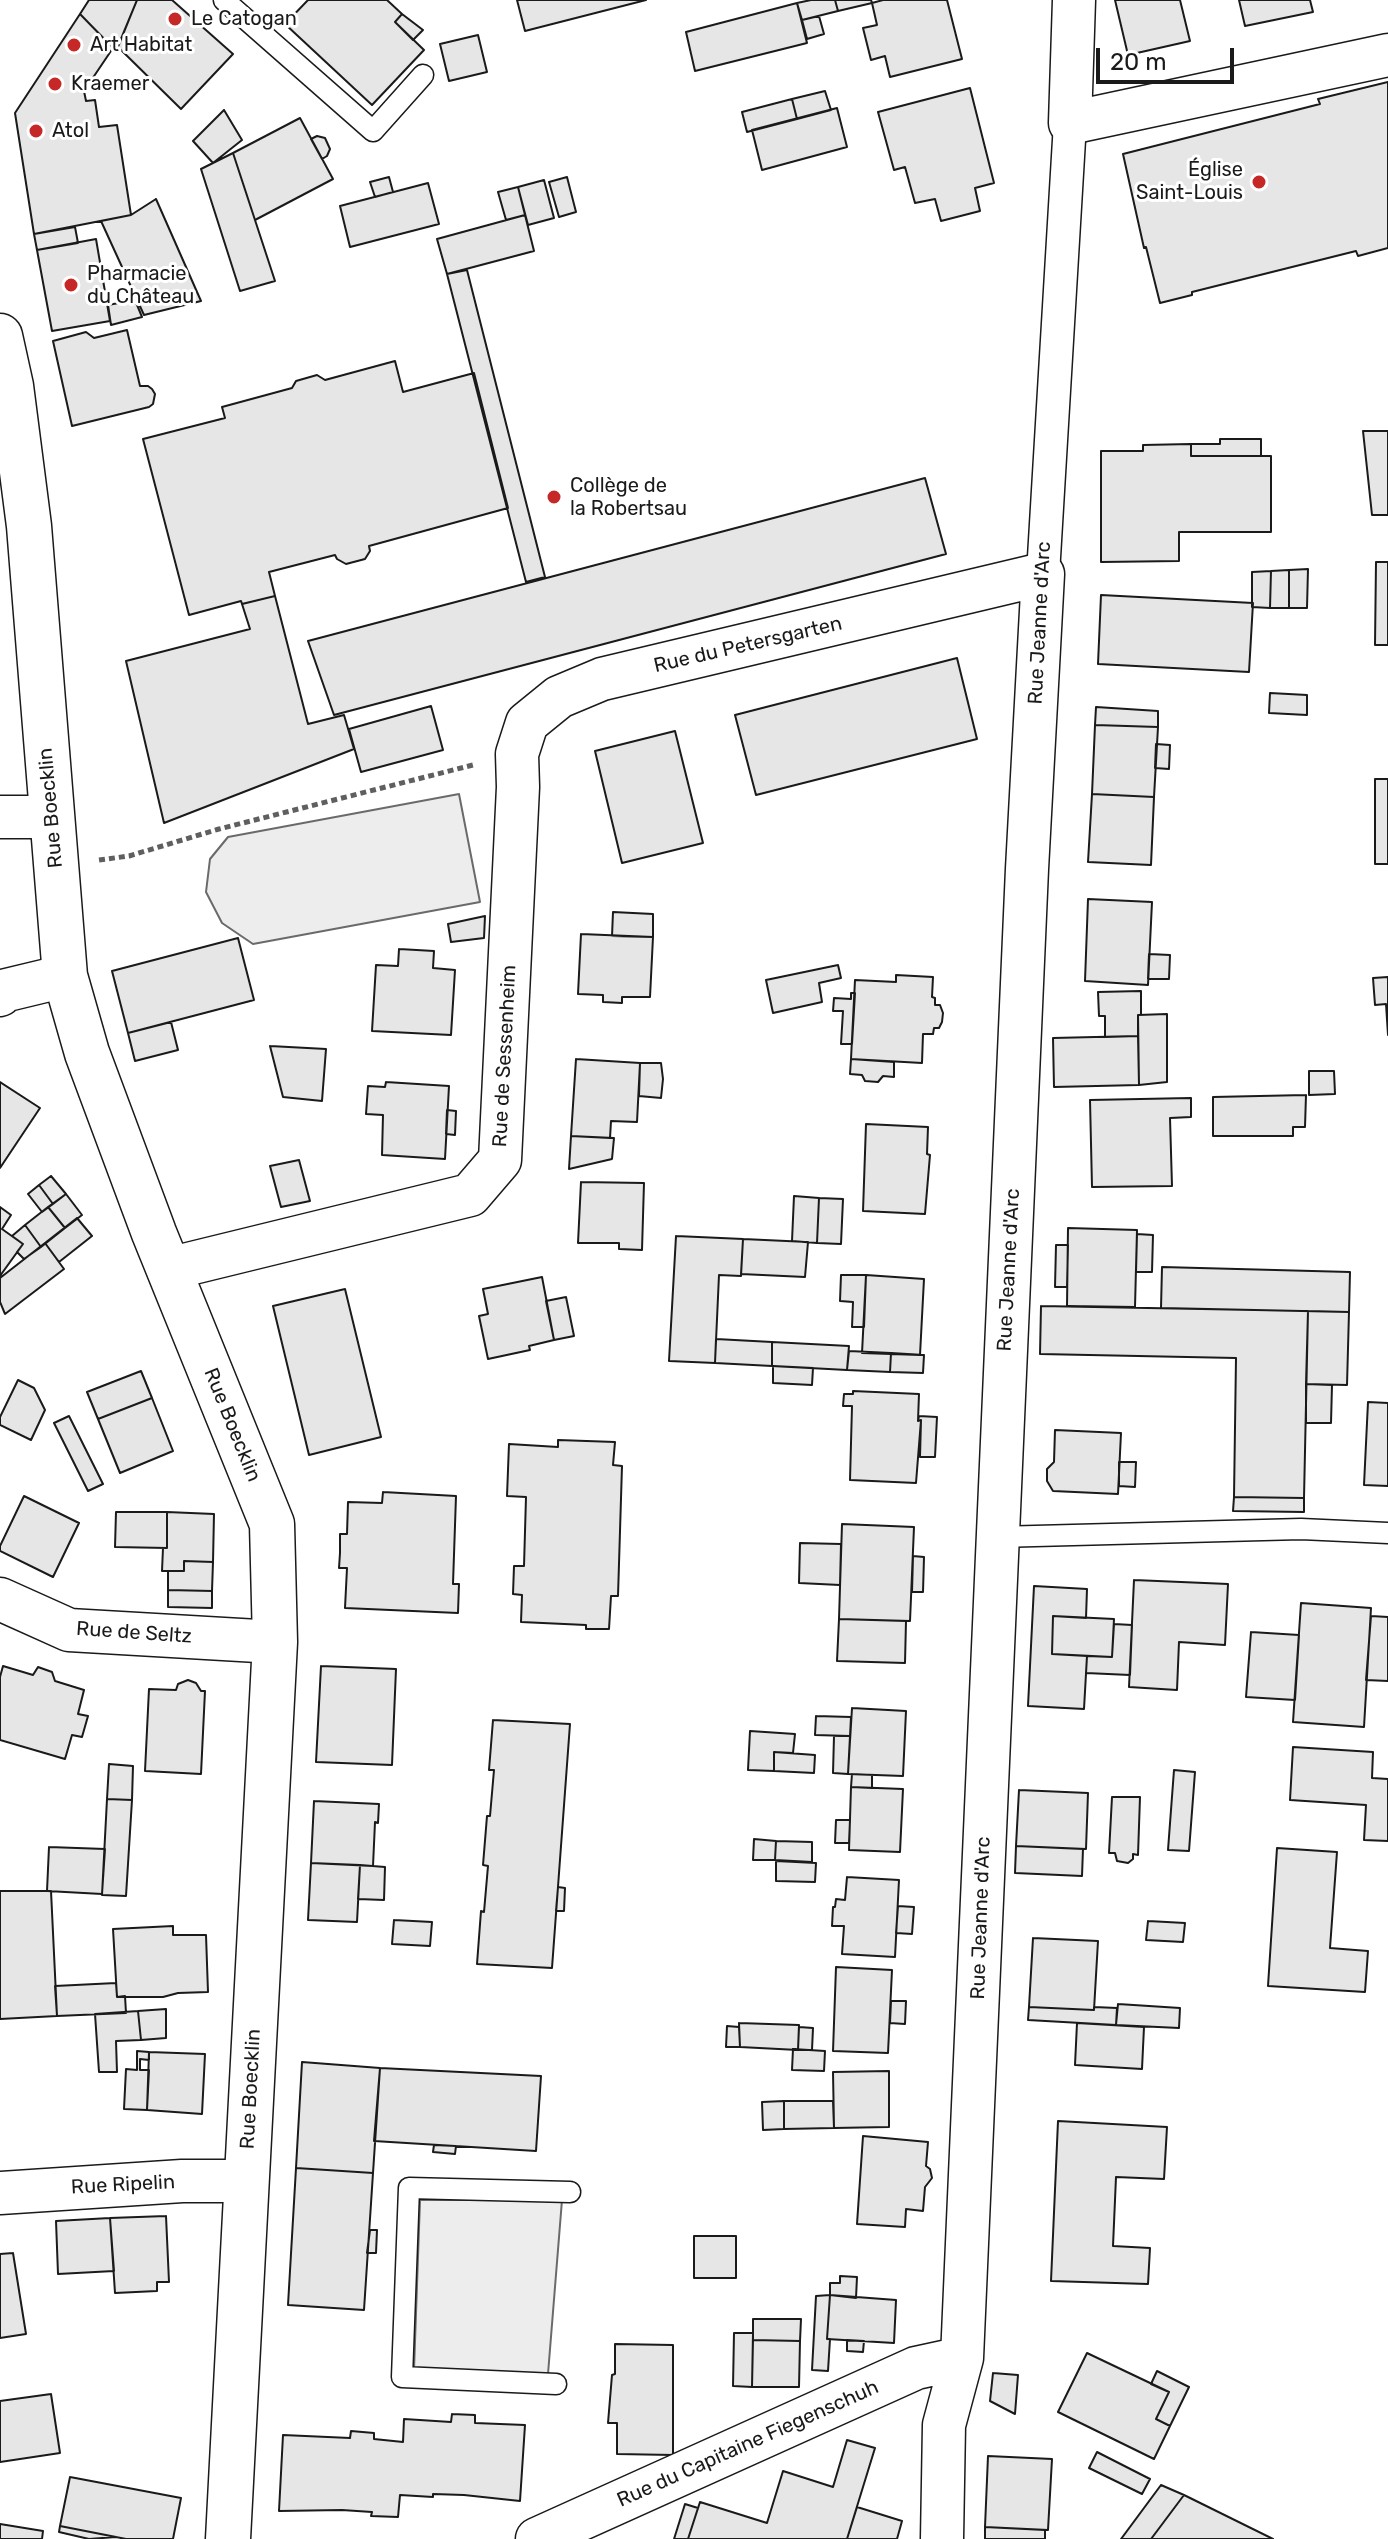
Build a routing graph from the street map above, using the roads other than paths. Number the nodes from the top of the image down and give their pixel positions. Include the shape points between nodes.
1 (224, 0) edge
2 (1074, 0) edge
3 (1388, 55) edge
4 (423, 75) dead end
5 (1070, 123) junction
6 (0, 336) edge
7 (1043, 574) junction
8 (517, 770) joint
9 (0, 817) edge
10 (51, 817) junction
11 (65, 976) junction
12 (0, 995) edge
13 (168, 1269) junction
14 (1388, 1533) edge
15 (997, 1537) junction
16 (0, 1599) edge
17 (275, 1642) junction
18 (246, 2181) junction
19 (570, 2192) dead end
20 (0, 2193) edge
21 (962, 2358) junction
22 (556, 2384) dead end
23 (228, 2539) edge
24 (537, 2539) edge
25 (942, 2539) edge

1 - 4 lane via 373,131
2 - 5 street, Rue Jeanne d'Arc
3 - 5 street
5 - 7 street, Rue Jeanne d'Arc
6 - 10 main road, Rue Boecklin via 29,526
7 - 8 street, Rue du Petersgarten via 602,679 559,697 527,723
7 - 15 street, Rue Jeanne d'Arc
8 - 13 street, Rue de Sessenheim via 500,1160 470,1195
9 - 10 street
10 - 11 main road, Rue Boecklin
11 - 12 street
11 - 13 main road, Rue Boecklin via 87,1053
13 - 17 main road, Rue Boecklin via 272,1524
14 - 15 lane via 1301,1529
15 - 21 street, Rue Jeanne d'Arc
16 - 17 street, Rue de Seltz via 69,1630
17 - 18 main road, Rue Boecklin
18 - 20 street, Rue Ripelin
18 - 23 main road, Rue Boecklin
19 - 22 lane via 409,2188 402,2377
21 - 24 street, Rue du Capitaine Fiegenschuh via 916,2368
21 - 25 street, Rue Jeanne d'Arc via 944,2425

